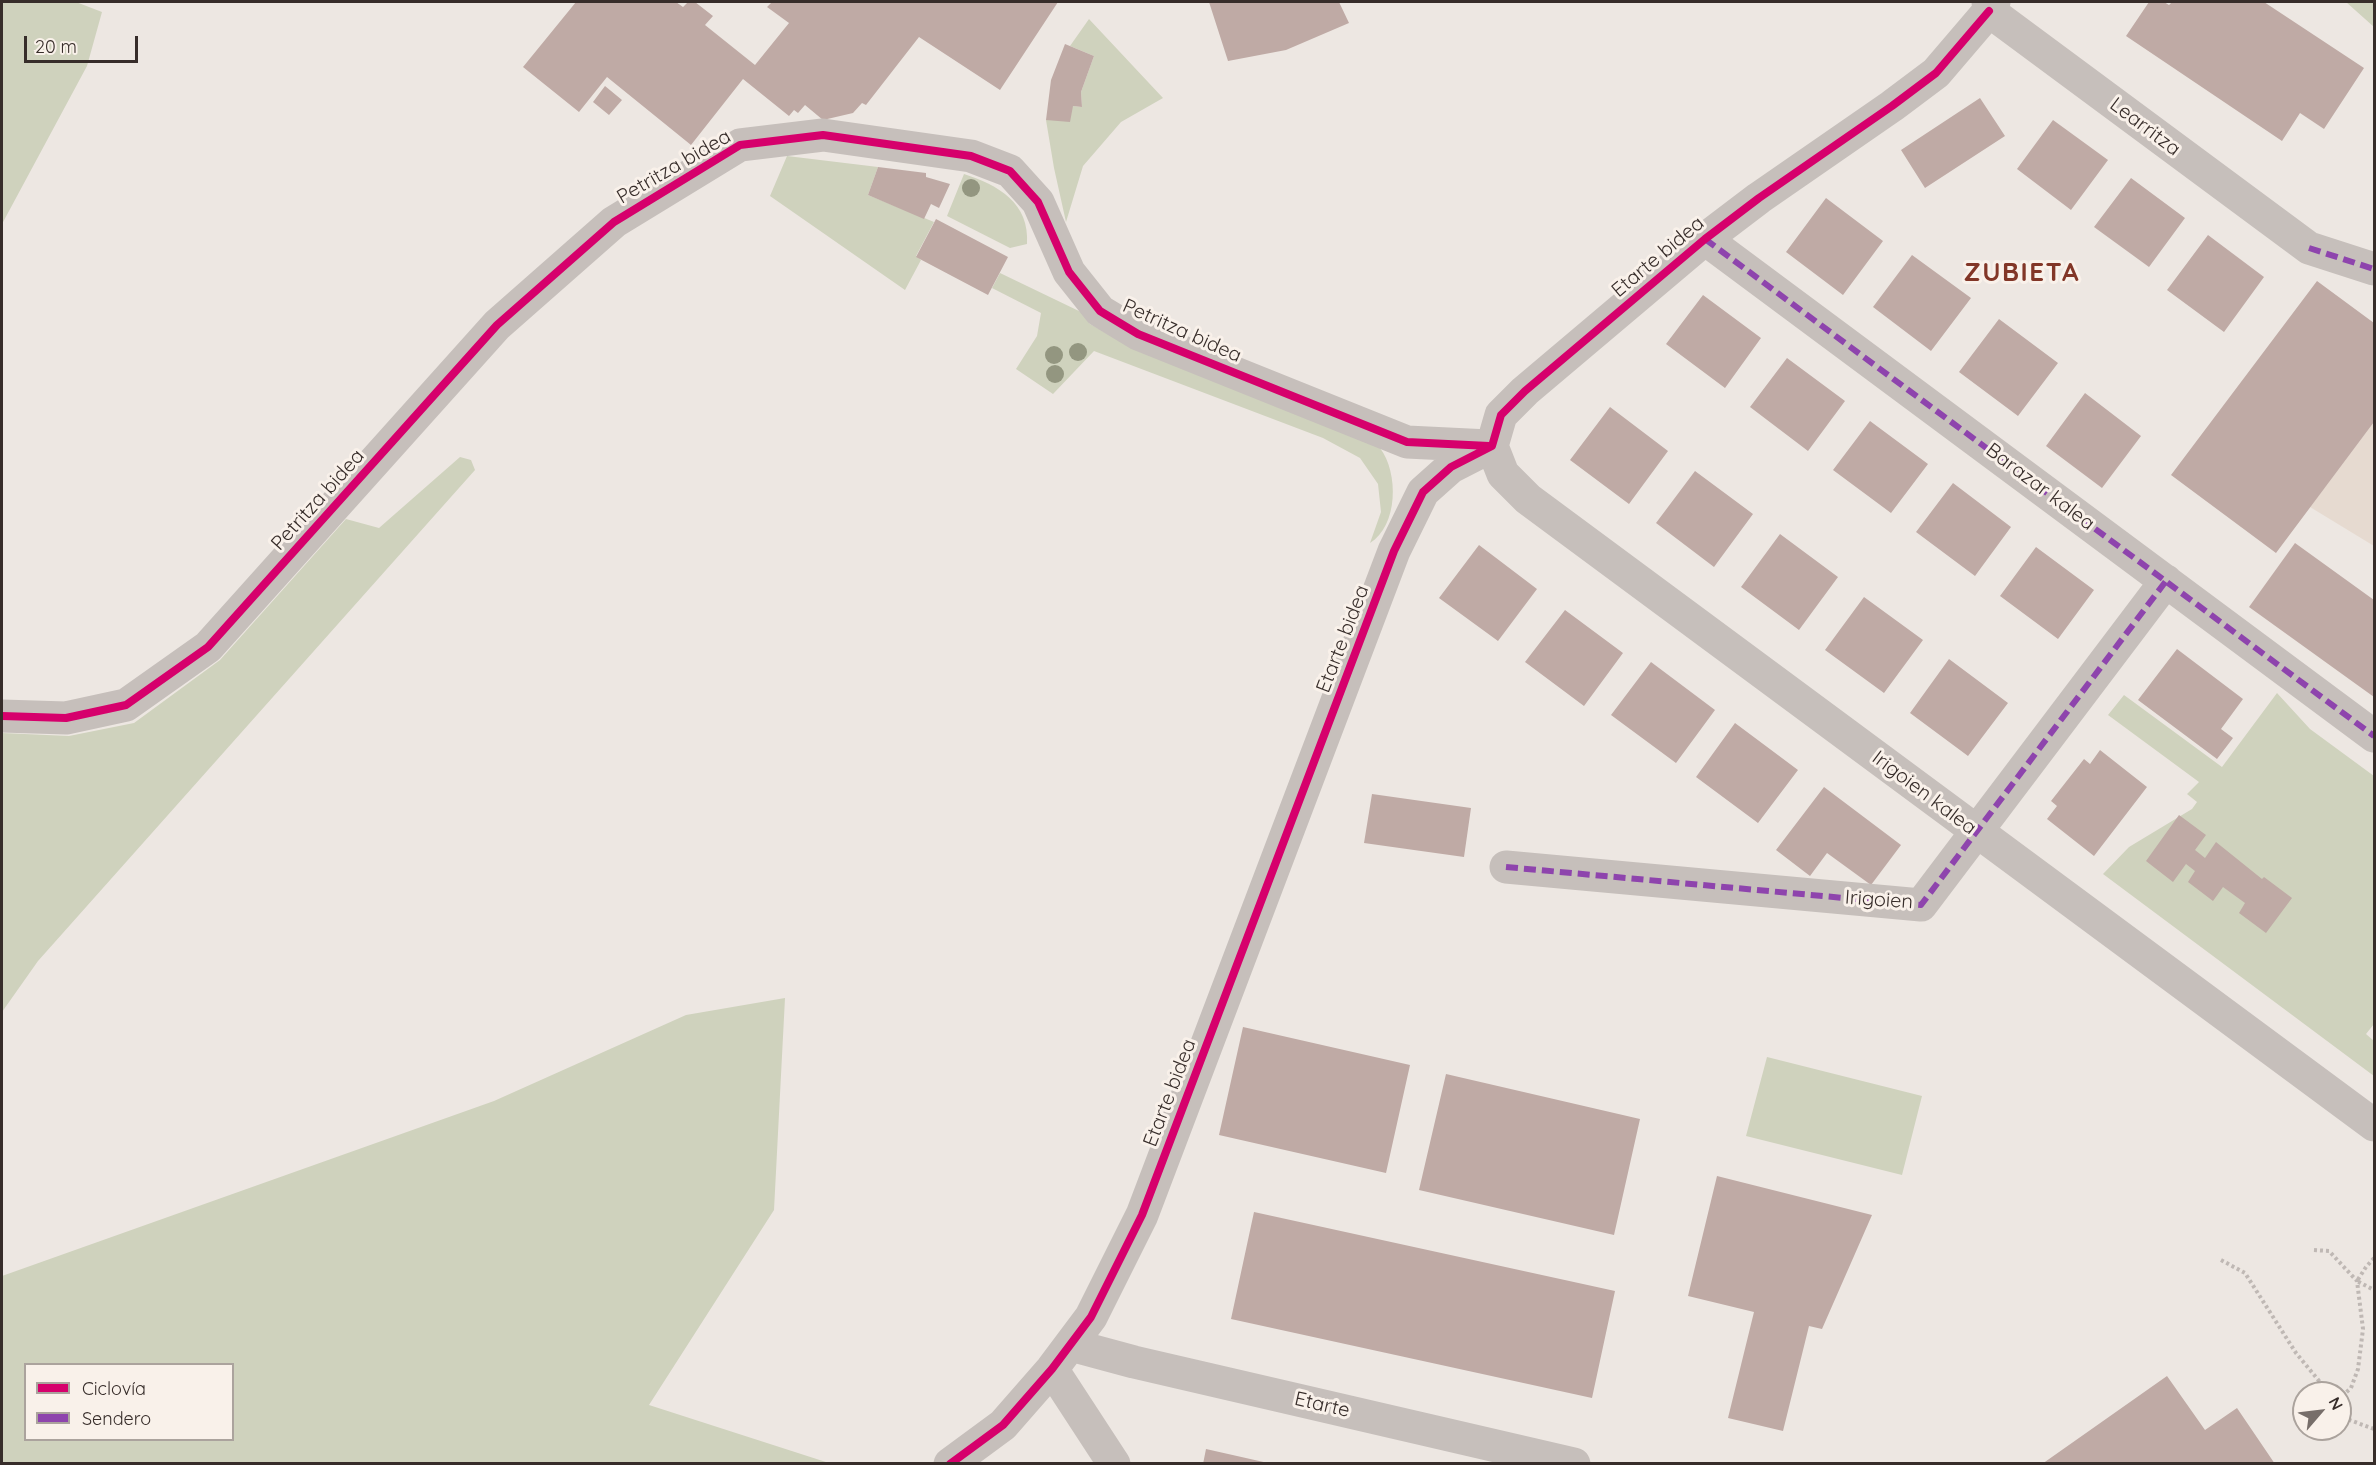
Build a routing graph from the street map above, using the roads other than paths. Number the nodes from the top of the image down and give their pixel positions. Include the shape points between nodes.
1 (1990, 5) edge
2 (1705, 238) junction
3 (2374, 269) edge
4 (1492, 446) junction
5 (2166, 581) junction
6 (2, 716) edge
7 (2374, 736) edge
8 (1976, 832) junction
9 (1506, 867) dead end
10 (2374, 1125) edge
11 (1061, 1357) junction
12 (950, 1464) edge
13 (1114, 1464) edge
14 (1574, 1464) edge

1 - 2 street, Etarte bidea via 1936,73
1 - 3 street, Learritza via 2309,249
2 - 4 street, Etarte bidea via 1516,399 1501,415
2 - 5 street, Barazar kalea
4 - 6 street, Petritza bidea via 1407,442 1138,334 1100,311 1069,272 1038,202 1010,171 971,156 823,135 740,145 614,222 497,325 208,647 126,705 66,718
4 - 8 street, Irigoien kalea via 1503,474 1528,499
4 - 11 street, Etarte bidea via 1451,467 1423,492 1394,551 1142,1215 1091,1317
5 - 7 street, Barazar kalea
5 - 8 street, Irigoien
8 - 9 street, Irigoien via 1921,905
8 - 10 street, Irigoien kalea
11 - 12 street, Etarte bidea via 1003,1425
11 - 13 street
11 - 14 street, Etarte via 1134,1362

